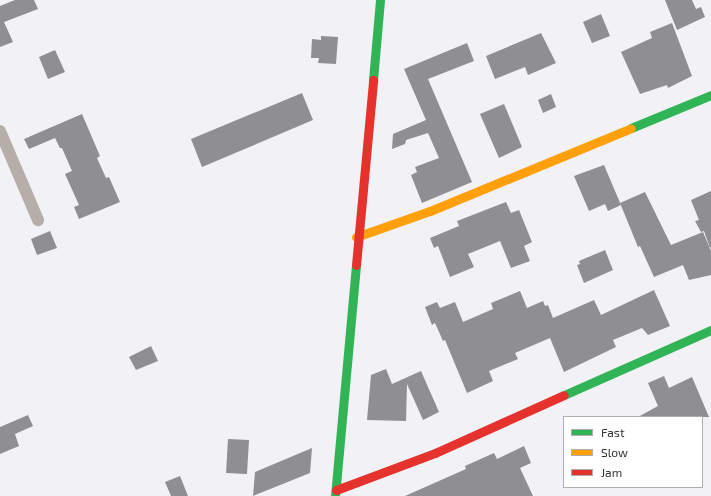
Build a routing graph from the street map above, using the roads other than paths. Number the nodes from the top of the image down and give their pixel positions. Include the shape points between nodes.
1 (380, 0) edge
2 (711, 95) edge
3 (0, 131) edge
4 (38, 220) dead end
5 (356, 237) junction
6 (711, 330) edge
7 (335, 493) edge

1 - 5 street
2 - 5 street via 430,212
3 - 4 street
5 - 7 street
6 - 7 street via 435,453

